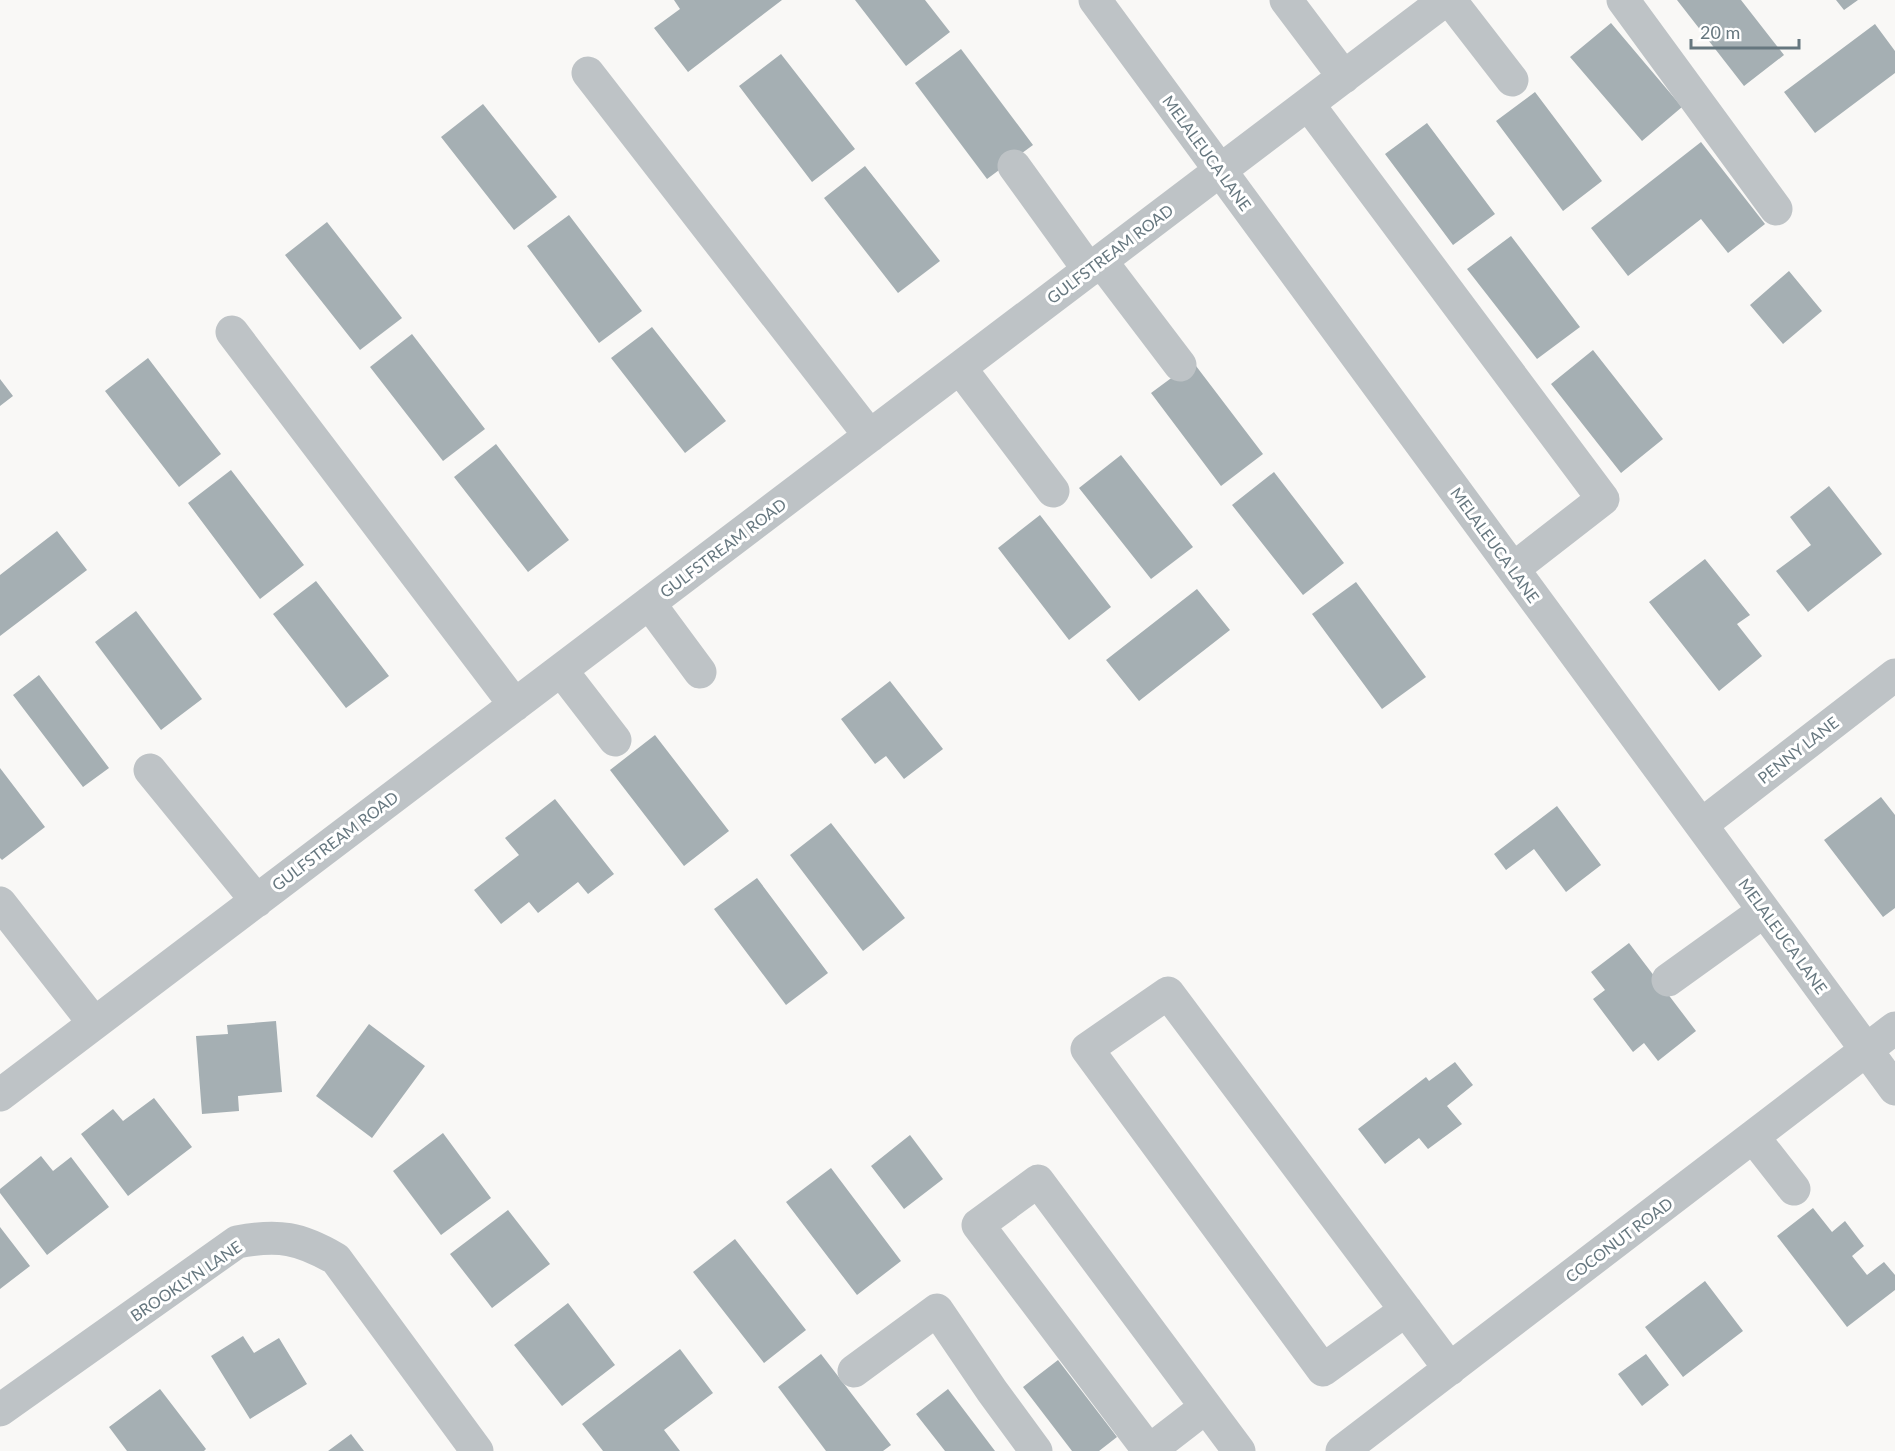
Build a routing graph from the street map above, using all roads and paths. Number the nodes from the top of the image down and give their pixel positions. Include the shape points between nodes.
1 (1095, 0) edge
2 (1286, 0) edge
3 (1445, 0) edge
4 (1450, 0) edge
5 (1623, 0) edge
6 (588, 73) dead end
7 (1344, 76) junction
8 (1512, 80) dead end
9 (1308, 104) junction
10 (1014, 166) dead end
11 (1220, 171) junction
12 (1776, 209) dead end
13 (1095, 265) junction
14 (232, 332) dead end
15 (1180, 365) dead end
16 (960, 368) junction
17 (870, 436) junction
18 (1053, 490) dead end
19 (1513, 569) junction
20 (649, 603) junction
21 (561, 670) junction
22 (700, 672) dead end
23 (1895, 675) edge
24 (515, 705) junction
25 (615, 740) dead end
26 (150, 770) dead end
27 (1701, 825) junction
28 (257, 901) junction
29 (0, 903) edge
30 (1764, 911) junction
31 (1668, 980) dead end
32 (94, 1023) junction
33 (1895, 1029) edge
34 (1866, 1050) junction
35 (1895, 1089) edge
36 (0, 1095) edge
37 (1754, 1138) junction
38 (1794, 1189) dead end
39 (1406, 1310) junction
40 (1450, 1369) junction
41 (854, 1371) dead end
42 (1206, 1407) junction
43 (0, 1410) edge
44 (477, 1451) edge
45 (1036, 1451) edge
46 (1239, 1451) edge
47 (1342, 1451) edge

1 - 11 street, MELALEUCA LANE
2 - 7 street
3 - 7 street, GULFSTREAM ROAD
4 - 8 street
5 - 12 street
6 - 17 street
7 - 9 street, GULFSTREAM ROAD
9 - 11 street, GULFSTREAM ROAD
9 - 19 street via 1603,499
10 - 13 street
11 - 13 street, GULFSTREAM ROAD
11 - 19 street, MELALEUCA LANE
13 - 15 street
13 - 16 street, GULFSTREAM ROAD
14 - 24 street
16 - 17 street, GULFSTREAM ROAD
16 - 18 street
17 - 20 street, GULFSTREAM ROAD
19 - 27 street, MELALEUCA LANE
20 - 21 street, GULFSTREAM ROAD
20 - 22 street
21 - 24 street, GULFSTREAM ROAD
21 - 25 street
23 - 27 street, PENNY LANE
24 - 28 street, GULFSTREAM ROAD
26 - 28 street
27 - 30 street, MELALEUCA LANE
28 - 32 street, GULFSTREAM ROAD
29 - 32 street
30 - 31 street
30 - 34 street, MELALEUCA LANE
32 - 36 street, GULFSTREAM ROAD
33 - 34 street, COCONUT ROAD
34 - 35 street, MELALEUCA LANE
34 - 37 street, COCONUT ROAD
37 - 38 street
37 - 40 street, COCONUT ROAD
39 - 39 street via 1168,993 1087,1049 1323,1370
39 - 40 street
40 - 47 street, COCONUT ROAD
41 - 45 street via 937,1310
42 - 42 street via 1038,1181 978,1225 1149,1451
42 - 46 street
43 - 44 street, BROOKLYN LANE via 237,1242 263,1237 289,1239 314,1246 336,1260

